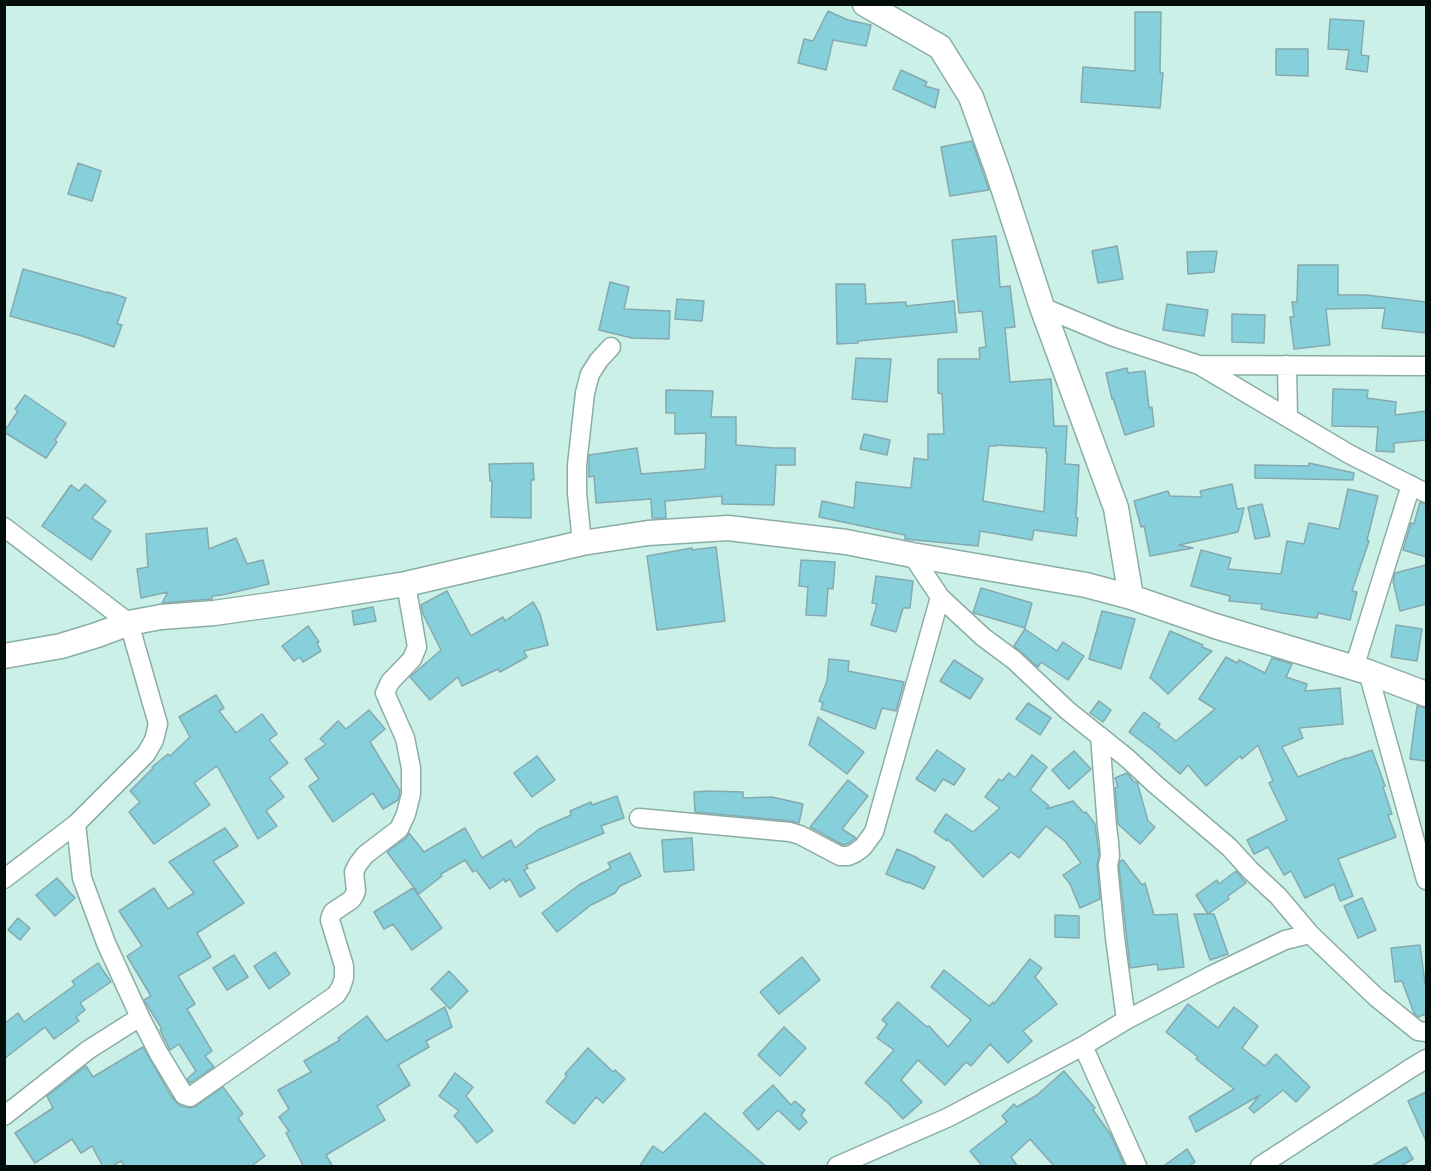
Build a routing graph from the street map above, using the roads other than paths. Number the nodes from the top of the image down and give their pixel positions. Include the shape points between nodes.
1 (865, 4) edge
2 (1042, 307) junction
3 (611, 347) dead end
4 (1199, 365) junction
5 (1287, 365) junction
6 (1426, 366) edge
7 (1288, 417) junction
8 (1419, 489) edge
9 (4, 527) edge
10 (582, 543) junction
11 (912, 555) junction
12 (406, 584) junction
13 (940, 597) junction
14 (1131, 597) junction
15 (129, 623) junction
16 (4, 656) edge
17 (1361, 670) junction
18 (1426, 694) edge
19 (1100, 736) junction
20 (639, 818) dead end
21 (76, 824) junction
22 (4, 879) edge
23 (1426, 880) edge
24 (1310, 934) junction
25 (140, 1017) junction
26 (1126, 1020) junction
27 (1426, 1032) edge
28 (1083, 1046) junction
29 (1426, 1059) edge
30 (4, 1116) edge
31 (838, 1166) edge
32 (1137, 1167) edge
33 (1260, 1167) edge

1 - 2 street via 940,47 971,97
2 - 4 street via 1114,337
2 - 14 street via 1116,508
3 - 10 street via 590,374 585,393 576,465
4 - 5 street
4 - 7 street
5 - 6 street
5 - 7 street
7 - 8 street via 1349,454
8 - 17 street
9 - 15 street
10 - 11 street via 648,533 728,528 846,542
10 - 12 street
11 - 13 street
11 - 14 street via 1086,585
12 - 15 street
12 - 25 street via 417,647 385,693 405,738 411,794 399,829 365,855 354,872 354,896 331,916 344,966 341,987 336,995 190,1097 184,1095
13 - 19 street
13 - 20 street via 874,832 855,853 840,856 790,832
14 - 17 street
15 - 16 street via 61,646
15 - 21 street via 158,724 154,740 146,754
17 - 18 street
17 - 23 street
19 - 24 street via 1229,847
19 - 26 street via 1108,866
21 - 22 street
21 - 25 street via 82,878
24 - 26 street via 1285,940
24 - 27 street via 1376,997 1418,1031
25 - 30 street via 88,1050
26 - 28 street
28 - 31 street via 949,1117
28 - 32 street
29 - 33 street

